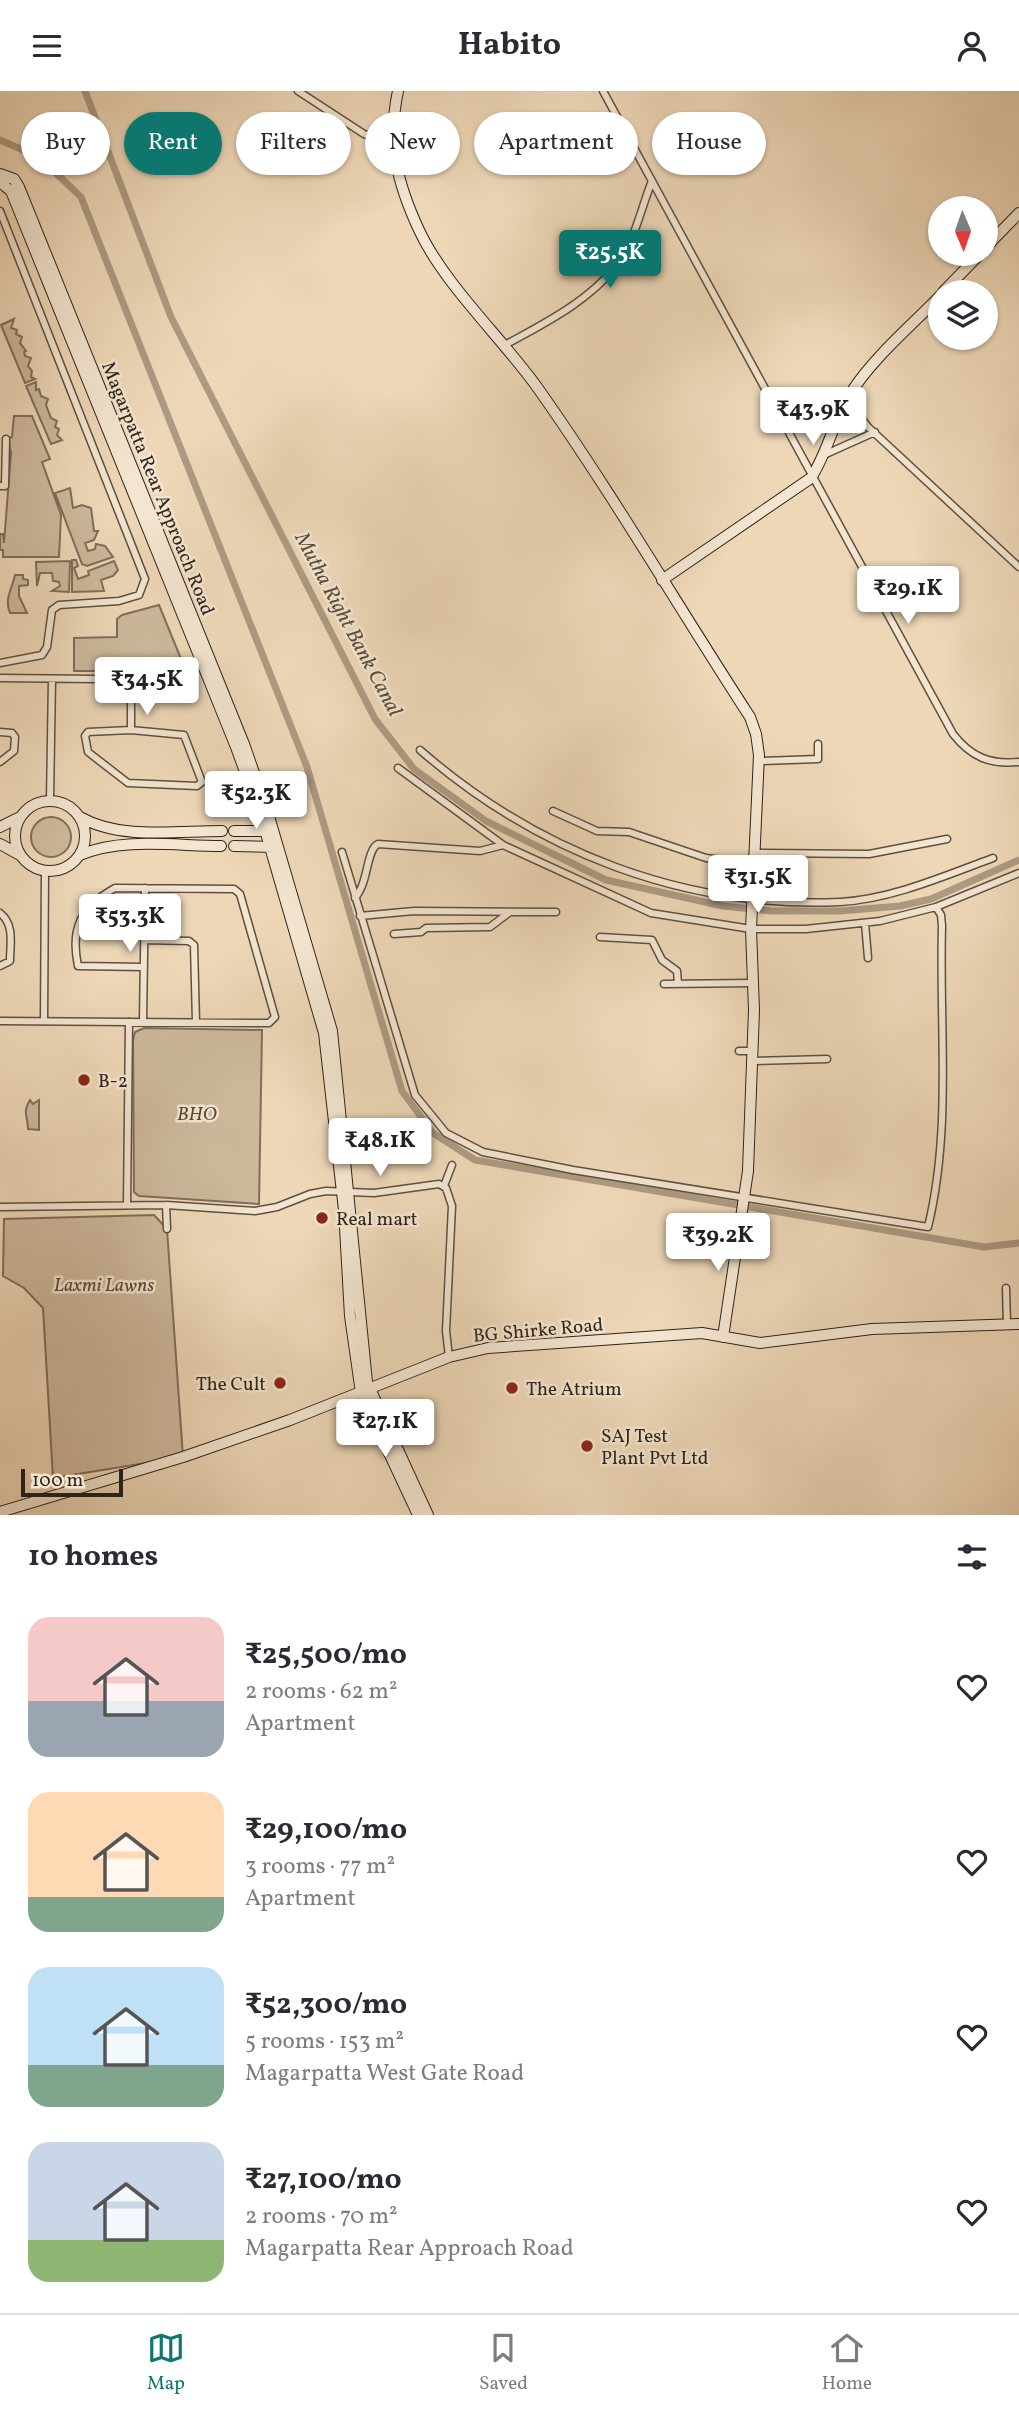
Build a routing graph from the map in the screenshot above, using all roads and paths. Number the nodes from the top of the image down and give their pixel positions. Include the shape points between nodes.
1 (298, 91) edge
2 (398, 91) edge
3 (603, 91) edge
4 (396, 112) edge
5 (365, 134) edge
6 (0, 174) edge
7 (400, 175) edge
8 (652, 181) junction
9 (0, 182) edge
10 (0, 211) edge
11 (1019, 213) edge
12 (998, 235) edge
13 (968, 266) edge
14 (955, 280) edge
15 (928, 309) edge
16 (505, 345) junction
17 (847, 398) junction
18 (875, 432) junction
19 (4, 443) edge
20 (826, 454) junction
21 (811, 478) junction
22 (0, 486) edge
23 (1019, 567) edge
24 (662, 580) junction
25 (0, 663) edge
26 (0, 678) edge
27 (52, 678) junction
28 (131, 680) junction
29 (192, 680) dead end
30 (131, 730) junction
31 (0, 732) edge
32 (818, 744) dead end
33 (420, 750) dead end
34 (759, 761) junction
35 (0, 762) edge
36 (1019, 762) edge
37 (398, 768) dead end
38 (50, 800) junction
39 (553, 811) dead end
40 (20, 817) junction
41 (80, 817) junction
42 (0, 827) edge
43 (222, 831) dead end
44 (234, 831) dead end
45 (270, 831) junction
46 (947, 839) dead end
47 (0, 845) edge
48 (503, 845) junction
49 (221, 846) dead end
50 (233, 846) dead end
51 (274, 847) junction
52 (342, 852) dead end
53 (755, 853) junction
54 (20, 855) junction
55 (80, 855) junction
56 (993, 858) dead end
57 (754, 864) junction
58 (45, 871) junction
59 (1019, 873) edge
60 (145, 888) junction
61 (355, 898) junction
62 (753, 902) junction
63 (936, 907) junction
64 (512, 911) junction
65 (556, 912) dead end
66 (0, 913) edge
67 (360, 916) junction
68 (865, 923) junction
69 (751, 925) junction
70 (394, 934) dead end
71 (600, 937) dead end
72 (144, 940) junction
73 (868, 958) dead end
74 (0, 966) edge
75 (144, 967) junction
76 (753, 983) junction
77 (664, 984) dead end
78 (678, 984) junction
79 (0, 1021) edge
80 (47, 1021) junction
81 (129, 1022) junction
82 (143, 1022) junction
83 (196, 1022) junction
84 (739, 1051) dead end
85 (753, 1056) junction
86 (827, 1059) dead end
87 (452, 1165) dead end
88 (444, 1186) junction
89 (346, 1193) junction
90 (746, 1199) junction
91 (127, 1205) junction
92 (166, 1205) junction
93 (0, 1207) edge
94 (167, 1229) dead end
95 (1006, 1288) dead end
96 (1007, 1324) junction
97 (1019, 1324) edge
98 (723, 1337) junction
99 (449, 1357) junction
100 (366, 1391) junction
101 (0, 1512) edge
102 (418, 1515) edge
103 (428, 1515) edge

1 - 5 street
2 - 4 street
3 - 8 street
6 - 45 street, Magarpatta Rear Approach Road via 14,179 19,187 244,744
7 - 16 street via 420,232
8 - 16 street via 616,266 559,314
8 - 21 street
9 - 45 street, Magarpatta Rear Approach Road via 11,191
10 - 25 street via 145,579 139,595 59,605 52,610 43,655
11 - 12 street
13 - 14 street
15 - 17 street
16 - 24 street
17 - 18 street
17 - 20 street
18 - 20 street
18 - 23 street
19 - 22 street via 5,486
20 - 21 street
21 - 24 street
21 - 36 street via 953,734 982,759
24 - 34 street via 750,717
26 - 27 street
27 - 28 street
27 - 38 street
28 - 29 street
28 - 30 street
30 - 30 street via 184,735 202,782 197,786 135,785 88,753 88,732
31 - 35 street via 15,737 14,751
32 - 34 street via 818,759
33 - 62 street via 512,820 575,851 635,876
34 - 53 street
37 - 48 street
38 - 40 street via 35,804
38 - 41 street via 65,804
39 - 57 street via 597,831 629,832 706,858
40 - 42 street
40 - 54 street via 15,836
41 - 43 street via 115,830
41 - 55 street via 86,836
44 - 45 street
45 - 51 street, Magarpatta Rear Approach Road
46 - 53 street via 869,854
47 - 54 street
48 - 61 street via 480,851 378,844 370,851 365,887
48 - 69 street via 651,913
49 - 55 street via 116,845
50 - 51 street
51 - 89 street, Magarpatta Rear Approach Road via 332,1031
52 - 61 street
53 - 57 street
54 - 58 street
55 - 58 street via 65,868
56 - 62 street via 919,887 842,902
57 - 62 street
58 - 80 street
59 - 63 street
60 - 72 street
60 - 75 street via 109,891 80,918 75,931 81,968
60 - 83 street via 228,888 240,894 275,1017 268,1023
61 - 67 street
62 - 69 street
63 - 68 street
63 - 90 street via 942,915 942,1118 941,1156 928,1227
64 - 65 street
64 - 67 street
64 - 70 street via 490,927 426,928
66 - 74 street via 11,929 10,961
67 - 90 street via 415,1095 446,1133 483,1152
68 - 69 street via 806,929
68 - 73 street
69 - 76 street
71 - 78 street via 652,940 662,960 677,971
72 - 75 street
72 - 83 street via 194,945
75 - 82 street
76 - 78 street
76 - 85 street
77 - 78 street
79 - 80 street
80 - 81 street
81 - 82 street
81 - 91 street
82 - 83 street
84 - 85 street
85 - 86 street
85 - 90 street
87 - 88 street
88 - 89 street
88 - 99 street via 452,1206 446,1331
89 - 92 street via 310,1194 255,1211
89 - 100 street, Magarpatta Rear Approach Road
90 - 98 street
91 - 92 street
91 - 93 street
92 - 94 street
95 - 96 street
96 - 97 street, BG Shirke Road
96 - 98 street, BG Shirke Road via 872,1329 760,1343
98 - 99 street, BG Shirke Road via 702,1333 488,1348
99 - 100 street, BG Shirke Road
100 - 101 street, BG Shirke Road via 183,1457
100 - 102 street, Magarpatta Rear Approach Road
100 - 103 street, Magarpatta Rear Approach Road

